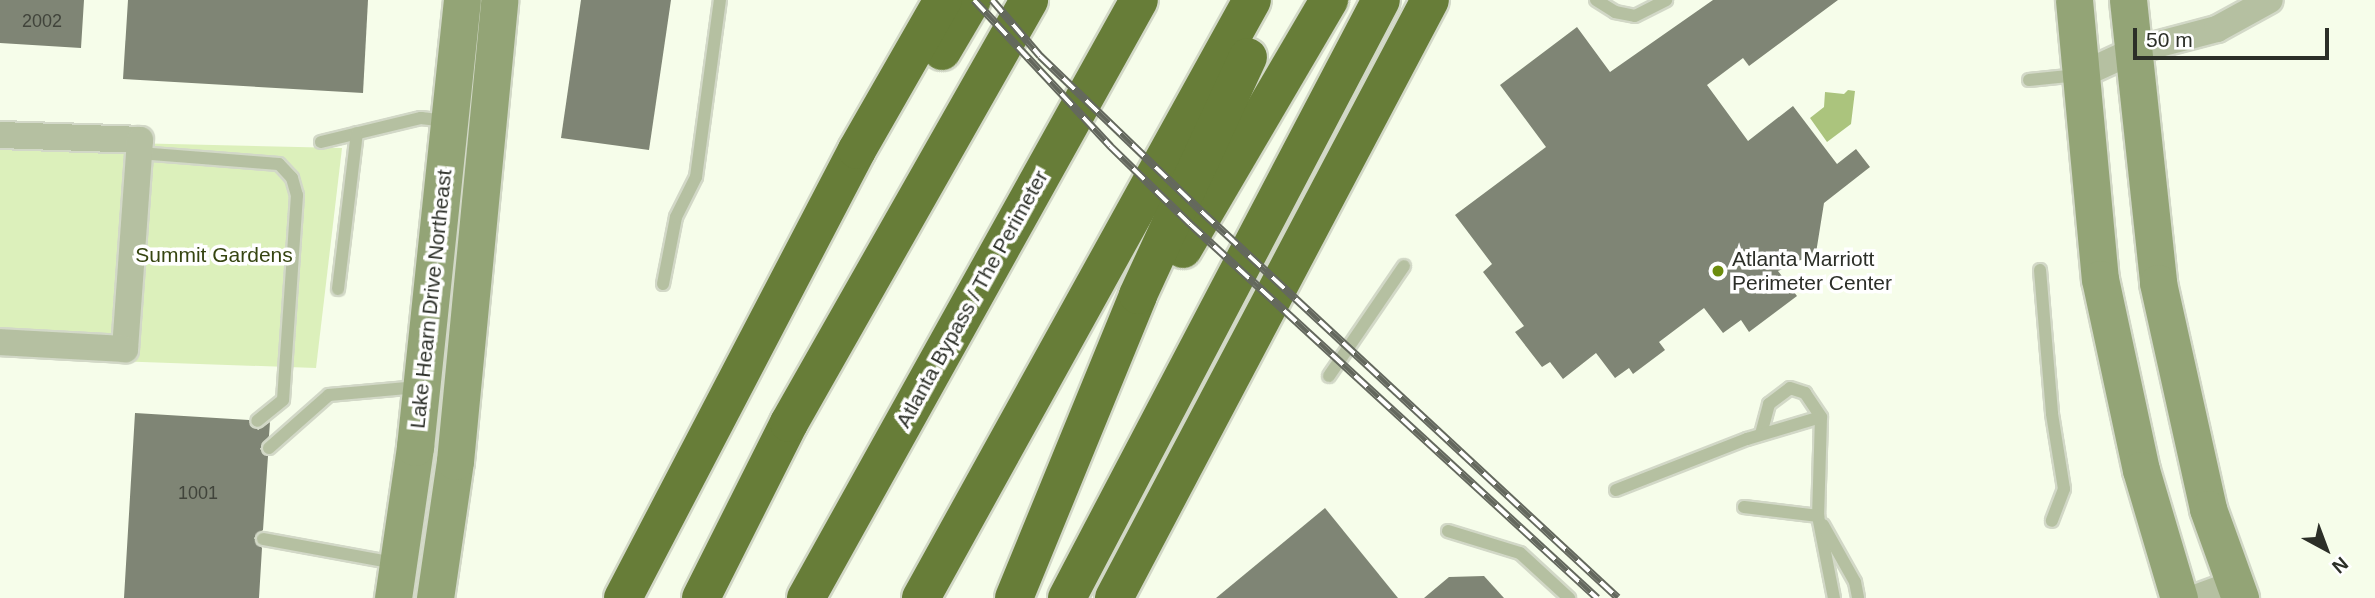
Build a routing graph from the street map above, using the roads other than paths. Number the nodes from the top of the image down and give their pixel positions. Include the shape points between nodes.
1 (462, 0) edge
2 (499, 0) edge
3 (720, 0) edge
4 (943, 0) edge
5 (972, 0) edge
6 (1029, 0) edge
7 (1139, 0) edge
8 (1252, 0) edge
9 (1270, 0) edge
10 (1329, 0) edge
11 (1381, 0) edge
12 (1430, 0) edge
13 (1596, 0) edge
14 (1666, 0) edge
15 (2074, 0) edge
16 (2128, 0) edge
17 (2270, 0) edge
18 (2133, 51) junction
19 (2081, 75) junction
20 (2029, 80) dead end
21 (449, 121) junction
22 (357, 133) junction
23 (0, 135) edge
24 (321, 142) dead end
25 (139, 153) junction
26 (1404, 266) dead end
27 (2040, 270) dead end
28 (663, 284) dead end
29 (338, 289) dead end
30 (0, 342) edge
31 (1329, 376) dead end
32 (421, 387) junction
33 (1094, 402) junction
34 (1821, 417) junction
35 (257, 421) dead end
36 (1761, 435) junction
37 (268, 448) dead end
38 (692, 463) junction
39 (1616, 490) dead end
40 (1744, 507) dead end
41 (1818, 516) junction
42 (2052, 521) dead end
43 (1448, 531) dead end
44 (263, 539) dead end
45 (396, 581) edge
46 (2237, 591) edge
47 (435, 598) edge
48 (623, 598) edge
49 (701, 598) edge
50 (806, 598) edge
51 (921, 598) edge
52 (1014, 598) edge
53 (1067, 598) edge
54 (1114, 598) edge
55 (1569, 598) edge
56 (1834, 598) edge
57 (1858, 598) edge
58 (2179, 598) edge
59 (2195, 598) edge

1 - 21 main road, Lake Hearn Drive Northeast
2 - 47 main road, Lake Hearn Drive Northeast via 454,461
3 - 28 lane via 696,177 676,217
4 - 38 highway via 857,150
5 - 38 highway
6 - 49 highway via 789,424
7 - 50 highway, Atlanta Bypass / The Perimeter
8 - 51 highway
9 - 33 highway
10 - 33 highway
11 - 53 highway
12 - 54 highway
13 - 14 lane via 1615,12 1636,16
15 - 19 main road
16 - 18 main road
17 - 18 street via 2217,29
18 - 19 street
18 - 46 main road via 2158,284 2176,379 2208,509
19 - 20 lane
19 - 58 main road via 2101,279 2117,367 2159,541
21 - 22 lane via 421,118
21 - 32 main road, Lake Hearn Drive Northeast
22 - 24 lane
22 - 29 lane
23 - 25 street via 140,140
25 - 30 street via 125,349
25 - 35 lane via 279,164 292,178 297,195 283,400
26 - 31 lane
27 - 42 lane via 2064,489
32 - 37 lane via 328,395
32 - 45 main road, Lake Hearn Drive Northeast
33 - 52 highway
34 - 36 lane
34 - 36 lane via 1805,393 1790,388 1769,404
34 - 41 lane
36 - 39 lane
38 - 48 highway
40 - 41 lane
41 - 56 lane
41 - 57 lane via 1855,582
43 - 55 lane via 1520,553
44 - 45 lane via 373,555
46 - 59 street

